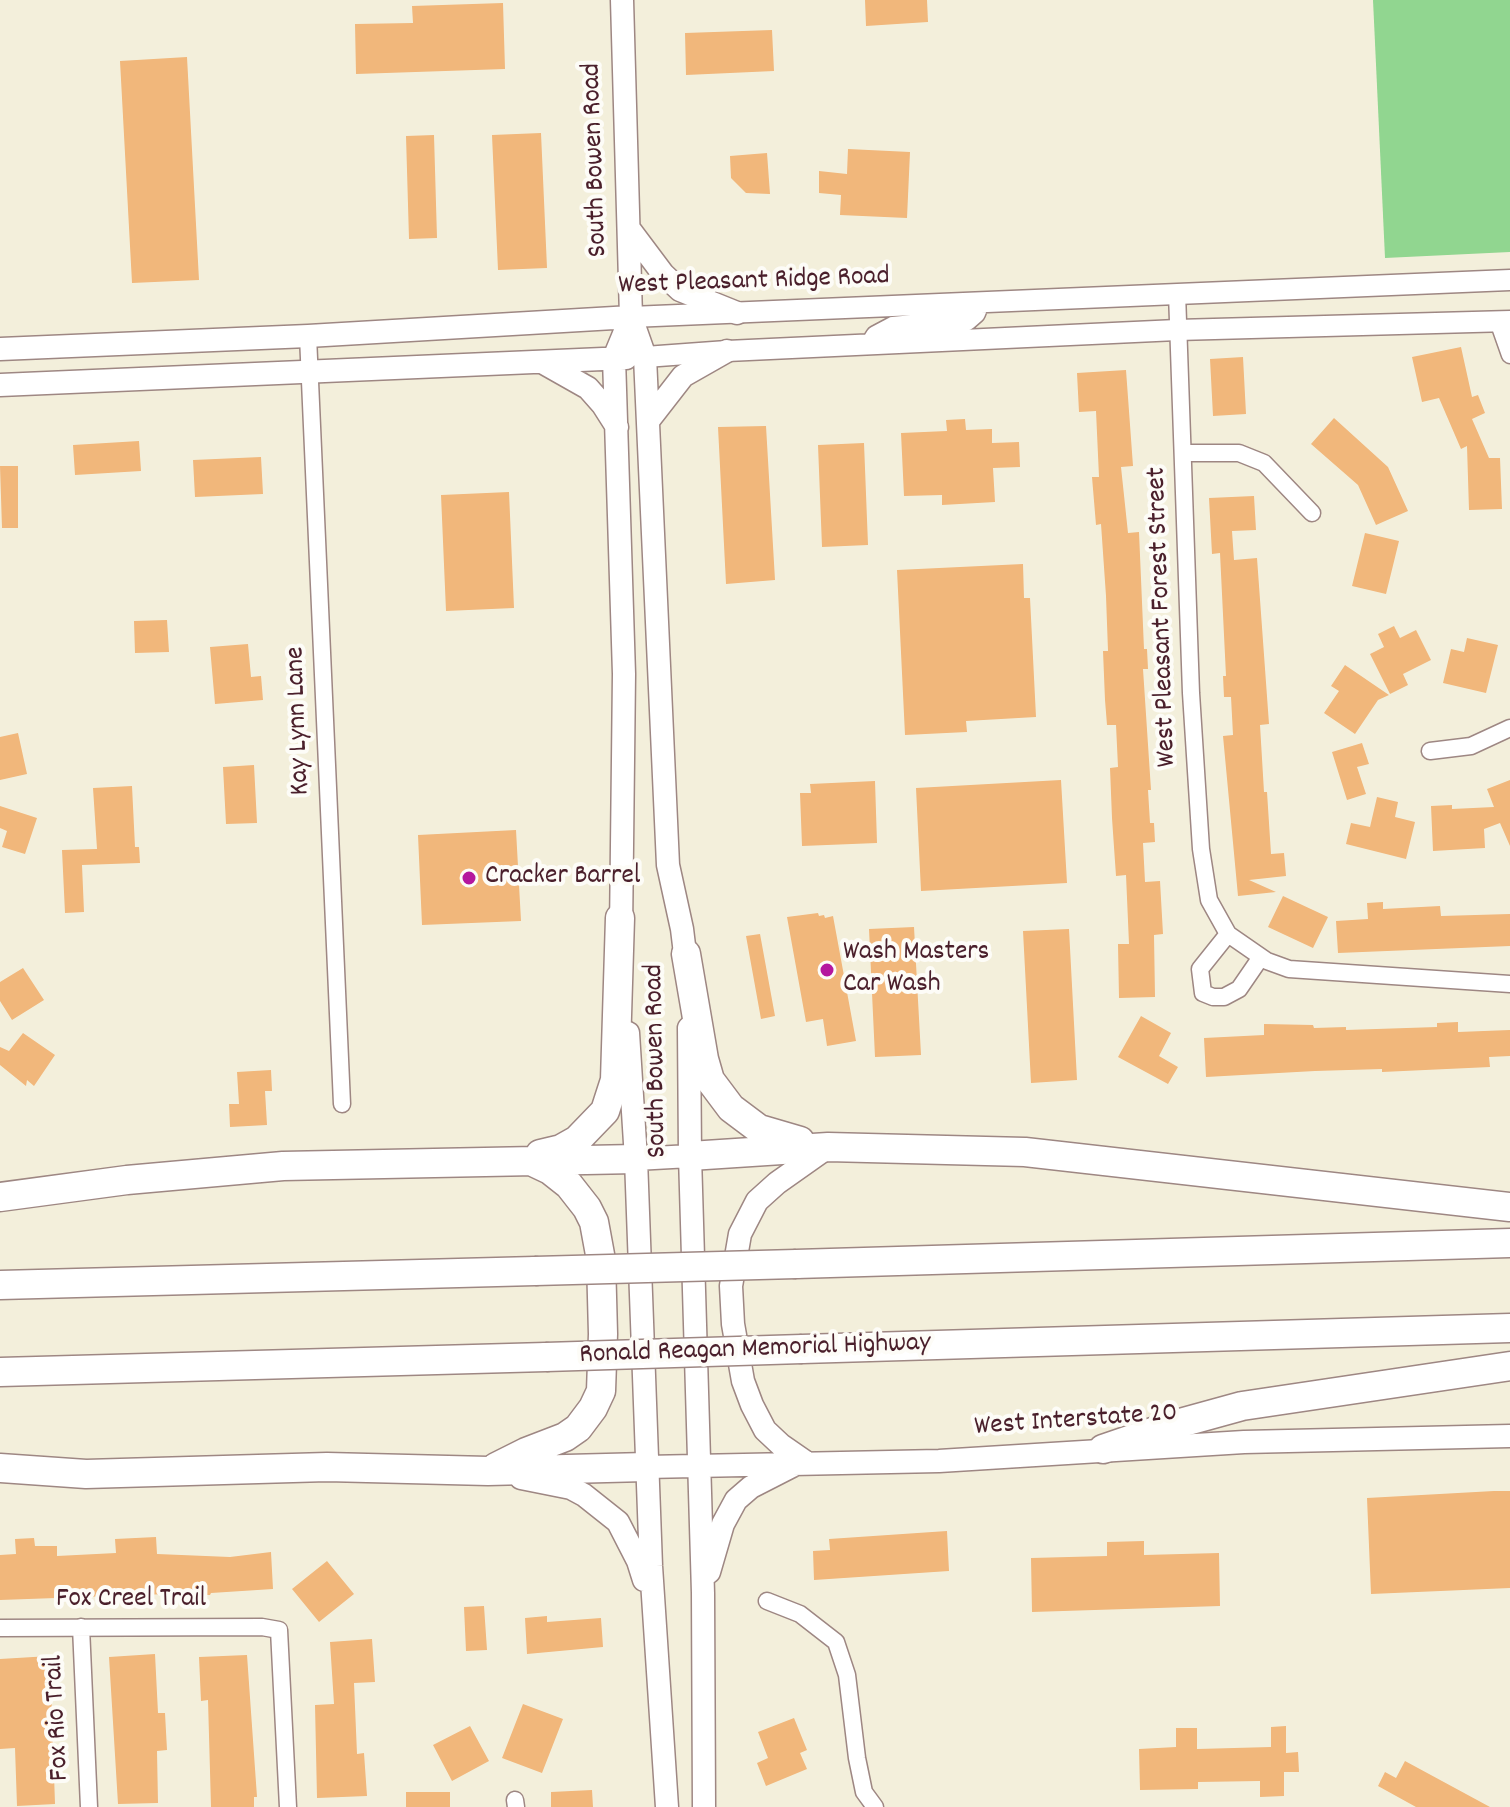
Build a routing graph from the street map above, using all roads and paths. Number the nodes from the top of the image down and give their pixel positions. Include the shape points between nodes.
1 (622, 0) edge
2 (630, 230) junction
3 (1510, 280) edge
4 (1177, 293) junction
5 (979, 303) junction
6 (737, 313) junction
7 (631, 317) junction
8 (1504, 321) edge
9 (1177, 330) junction
10 (308, 336) junction
11 (871, 344) junction
12 (0, 349) edge
13 (727, 351) junction
14 (1510, 355) edge
15 (645, 357) junction
16 (614, 358) junction
17 (541, 362) junction
18 (311, 373) junction
19 (0, 385) edge
20 (648, 421) junction
21 (618, 427) junction
22 (1183, 453) junction
23 (1312, 513) dead end
24 (660, 686) junction
25 (624, 694) junction
26 (1510, 728) edge
27 (1430, 751) dead end
28 (620, 918) junction
29 (1228, 934) junction
30 (686, 954) junction
31 (1261, 957) junction
32 (1510, 984) edge
33 (342, 1104) dead end
34 (828, 1147) junction
35 (690, 1156) junction
36 (636, 1159) junction
37 (484, 1161) junction
38 (531, 1161) junction
39 (0, 1197) edge
40 (1510, 1207) edge
41 (1510, 1243) edge
42 (0, 1285) edge
43 (1510, 1328) edge
44 (1510, 1366) edge
45 (0, 1372) edge
46 (1510, 1436) edge
47 (1103, 1449) junction
48 (803, 1463) junction
49 (699, 1466) junction
50 (646, 1467) junction
51 (0, 1468) edge
52 (488, 1471) junction
53 (703, 1593) junction
54 (767, 1601) dead end
55 (653, 1607) junction
56 (81, 1627) junction
57 (0, 1628) edge
58 (89, 1807) edge
59 (288, 1807) edge
60 (667, 1807) edge
61 (704, 1807) edge
62 (875, 1807) edge

1 - 2 main road, South Bowen Road
2 - 6 main road via 680,290
2 - 7 main road, South Bowen Road
3 - 4 street, West Pleasant Ridge Road
4 - 5 street, West Pleasant Ridge Road
4 - 9 street, West Pleasant Forest Street
5 - 6 street, West Pleasant Ridge Road
5 - 11 street via 967,320 893,327
6 - 7 street, West Pleasant Ridge Road
7 - 10 main road, West Pleasant Ridge Road
7 - 15 main road, South Bowen Road
7 - 16 main road, South Bowen Road
8 - 9 street
8 - 14 street
9 - 11 street
9 - 22 street, West Pleasant Forest Street
10 - 12 main road, West Pleasant Ridge Road
10 - 18 street, Kay Lynn Lane
11 - 13 street
13 - 15 street
13 - 20 main road via 683,376
15 - 16 main road
15 - 20 main road, South Bowen Road
16 - 17 main road
16 - 21 main road, South Bowen Road
17 - 18 main road
17 - 21 main road via 588,388
18 - 19 main road
18 - 33 street, Kay Lynn Lane
20 - 24 main road, South Bowen Road
21 - 25 main road, South Bowen Road
22 - 23 street via 1239,453 1264,463
22 - 29 street, West Pleasant Forest Street via 1201,849 1209,900
24 - 25 main road
24 - 30 main road, South Bowen Road via 668,865
25 - 28 main road, South Bowen Road
26 - 27 street via 1471,746
28 - 36 main road, South Bowen Road
28 - 37 highway via 615,1080 605,1111 588,1131 561,1149
29 - 31 street
29 - 31 street via 1200,969 1203,993 1224,997 1239,989
30 - 34 highway via 710,1080 731,1108 759,1129
30 - 35 main road, South Bowen Road
31 - 32 street via 1289,969
34 - 35 highway
34 - 40 highway via 1025,1152
34 - 48 main road via 757,1201 740,1234 731,1286 738,1353 752,1405 765,1430
35 - 36 main road
35 - 49 main road, South Bowen Road
36 - 38 highway
36 - 50 main road, South Bowen Road
37 - 38 highway
37 - 39 highway via 283,1166
38 - 52 highway via 569,1185 594,1222 601,1260 601,1391 578,1428
41 - 42 highway, bridge
43 - 45 highway, Ronald Reagan Memorial Highway, bridge
44 - 47 highway via 1242,1406
46 - 47 main road, West Interstate 20
47 - 48 main road, West Interstate 20 via 939,1461
48 - 49 main road, West Interstate 20
48 - 53 main road via 751,1487 736,1500 723,1524
49 - 50 main road, West Interstate 20
49 - 53 main road, South Bowen Road
50 - 52 highway
50 - 55 main road, South Bowen Road
51 - 52 highway via 86,1474 327,1467
52 - 55 main road via 571,1488 611,1516 638,1561
53 - 61 main road, South Bowen Road
54 - 62 street via 800,1614 836,1642 847,1675 864,1792
55 - 60 main road, South Bowen Road
56 - 57 street, Fox Creel Trail
56 - 58 street, Fox Rio Trail
56 - 59 street, Fox Creel Trail via 279,1630

